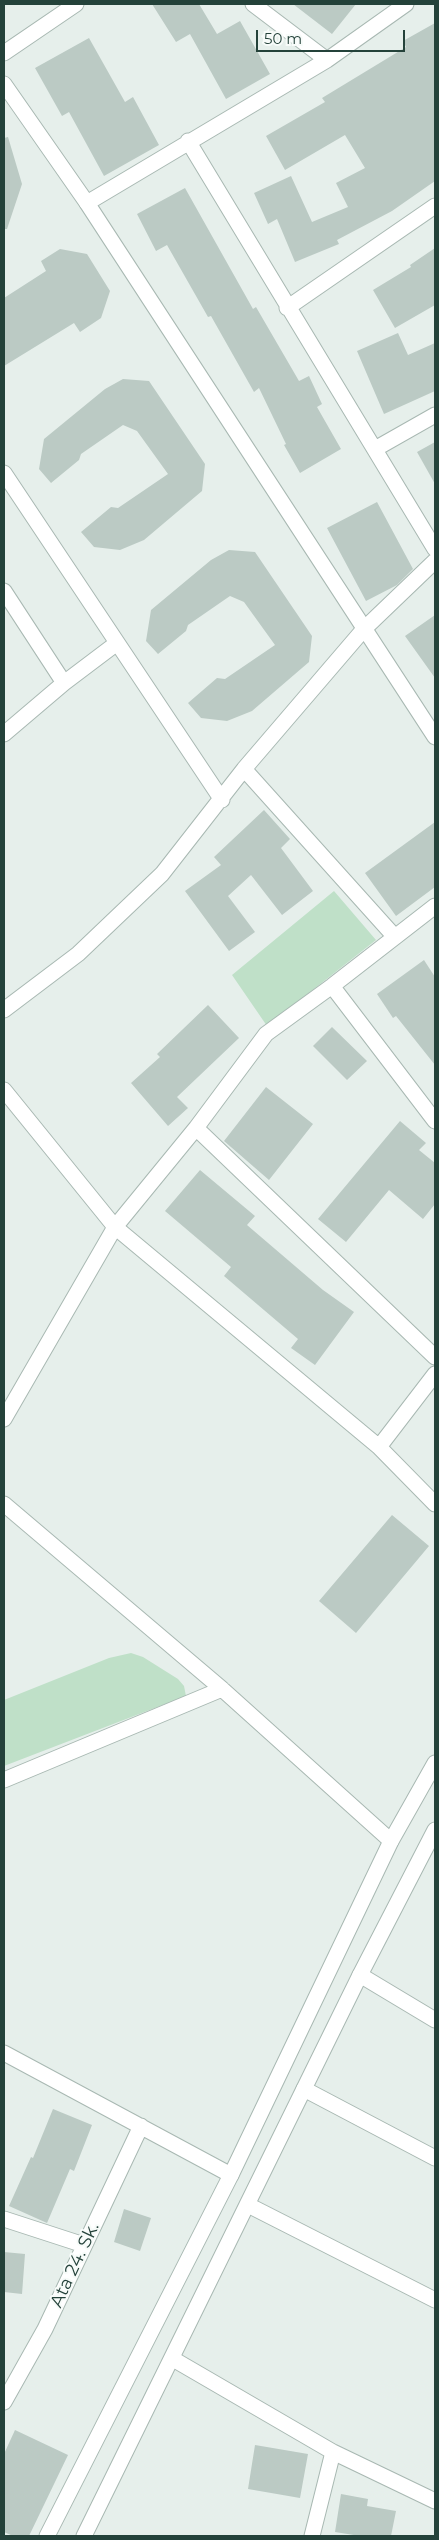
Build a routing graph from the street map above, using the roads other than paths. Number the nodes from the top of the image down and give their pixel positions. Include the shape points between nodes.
1 (76, 4) edge
2 (254, 4) edge
3 (406, 4) edge
4 (4, 54) edge
5 (327, 60) junction
6 (4, 84) edge
7 (188, 141) junction
8 (87, 203) junction
9 (435, 206) edge
10 (287, 308) junction
11 (435, 415) edge
12 (375, 450) junction
13 (4, 473) edge
14 (435, 549) edge
15 (435, 561) edge
16 (4, 591) edge
17 (364, 629) junction
18 (117, 643) junction
19 (64, 683) junction
20 (433, 729) edge
21 (4, 734) edge
22 (244, 769) junction
23 (222, 800) junction
24 (435, 906) edge
25 (395, 937) junction
26 (332, 986) junction
27 (4, 1010) edge
28 (4, 1090) edge
29 (435, 1121) edge
30 (196, 1128) junction
31 (115, 1227) junction
32 (435, 1357) edge
33 (435, 1374) edge
34 (4, 1419) edge
35 (379, 1447) junction
36 (4, 1504) edge
37 (435, 1504) edge
38 (222, 1689) junction
39 (435, 1763) edge
40 (4, 1780) edge
41 (435, 1830) edge
42 (391, 1841) junction
43 (360, 1975) junction
44 (435, 2020) edge
45 (4, 2052) edge
46 (304, 2089) junction
47 (140, 2126) junction
48 (435, 2158) edge
49 (230, 2175) junction
50 (248, 2205) junction
51 (4, 2219) edge
52 (84, 2245) junction
53 (435, 2300) edge
54 (173, 2359) junction
55 (4, 2402) edge
56 (333, 2452) junction
57 (435, 2501) edge
58 (47, 2536) edge
59 (84, 2536) edge
60 (312, 2536) edge

1 - 4 street
2 - 5 street
3 - 5 street
5 - 7 street
6 - 8 street
7 - 8 street
7 - 10 street
8 - 17 street
9 - 10 street
10 - 12 street
11 - 12 street
12 - 14 street
13 - 18 street
15 - 17 street
16 - 19 street
17 - 20 street
17 - 22 street
18 - 19 street
18 - 23 street
19 - 21 street
22 - 23 street
22 - 25 street
23 - 27 street via 162,874 78,954
24 - 25 street
25 - 26 street
26 - 29 street
26 - 30 street via 266,1034
28 - 31 street
30 - 31 street
30 - 32 street
31 - 34 street
31 - 35 street
33 - 35 street
35 - 37 street
36 - 38 street
38 - 40 street
38 - 42 street
39 - 42 street
41 - 43 street
42 - 49 street
43 - 44 street
43 - 46 street
45 - 47 street
46 - 48 street
46 - 50 street
47 - 49 street
47 - 52 street, Ata 24. Sk.
49 - 58 street
50 - 53 street
50 - 54 street
51 - 52 street
52 - 55 street, Ata 24. Sk. via 45,2329
54 - 56 street
54 - 59 street
56 - 57 street
56 - 60 street

